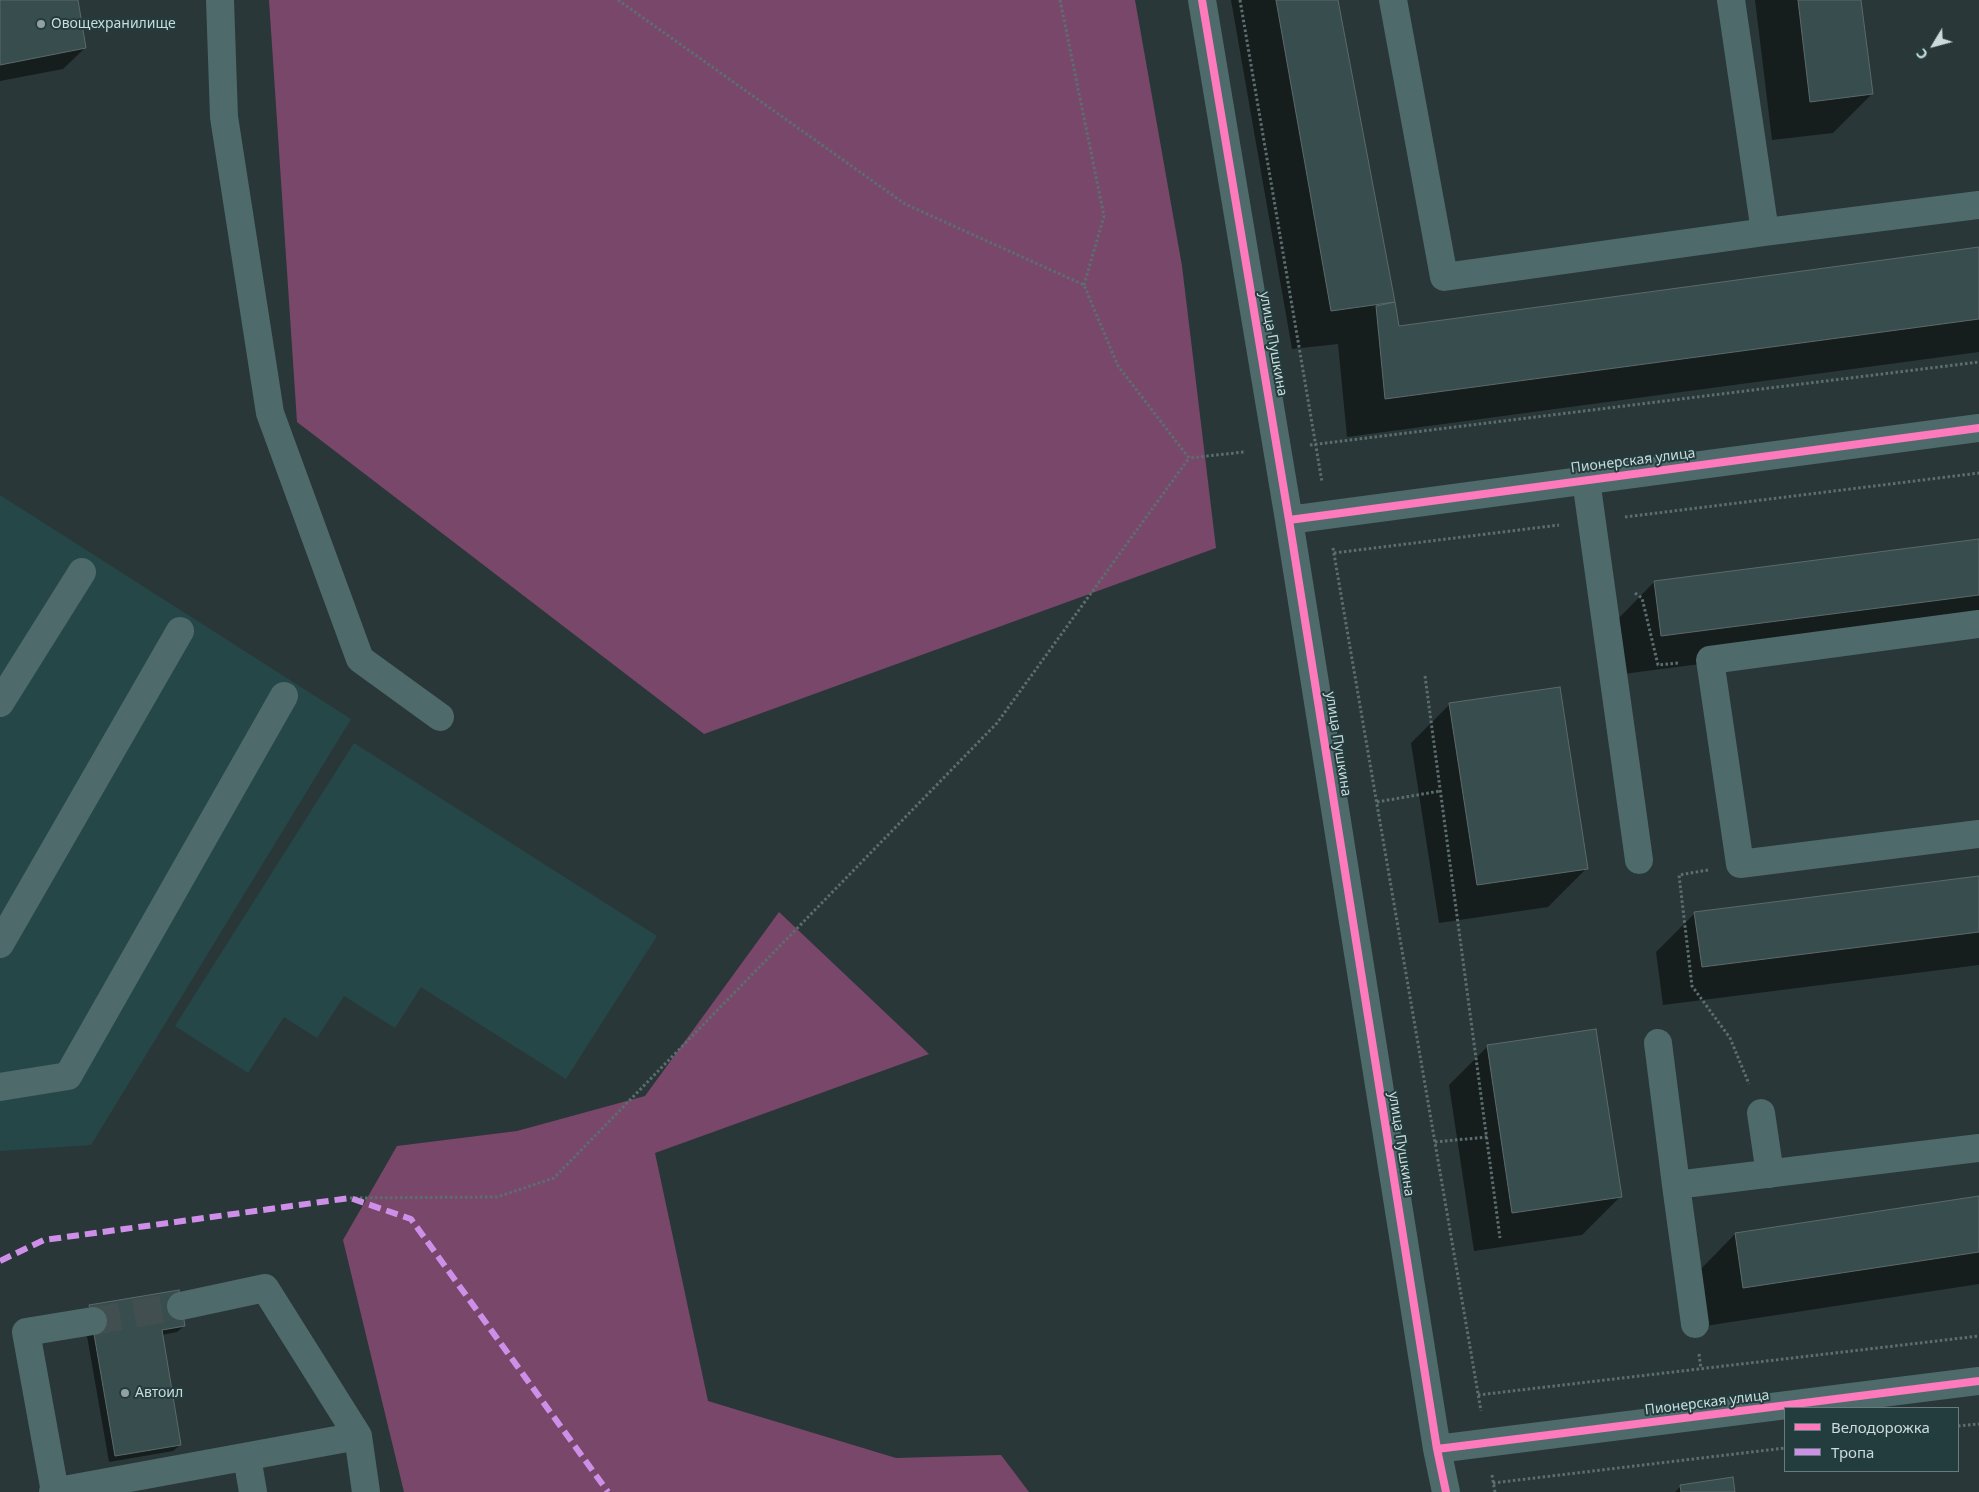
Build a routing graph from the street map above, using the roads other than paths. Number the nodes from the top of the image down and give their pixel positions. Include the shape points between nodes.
1 (220, 0) edge
2 (1202, 0) edge
3 (1393, 0) edge
4 (1731, 0) edge
5 (1979, 205) edge
6 (1765, 232) junction
7 (1979, 428) edge
8 (1586, 480) junction
9 (1290, 520) junction
10 (82, 572) dead end
11 (1979, 624) edge
12 (180, 631) dead end
13 (284, 696) dead end
14 (0, 702) edge
15 (440, 717) dead end
16 (1979, 834) edge
17 (1639, 860) dead end
18 (0, 944) edge
19 (1658, 1043) dead end
20 (0, 1086) edge
21 (1761, 1113) road end
22 (1979, 1148) edge
23 (1770, 1174) junction
24 (1676, 1185) junction
25 (181, 1306) tunnel mouth
26 (92, 1321) tunnel mouth
27 (1695, 1324) dead end
28 (1979, 1381) edge
29 (358, 1436) junction
30 (1438, 1449) junction
31 (247, 1457) junction
32 (162, 1482) edge
33 (54, 1492) edge
34 (253, 1492) edge
35 (366, 1492) edge
36 (1446, 1492) edge

1 - 15 street via 224,117 270,413 360,659
2 - 9 street, улица Пушкина
3 - 6 street via 1444,277
4 - 6 street
5 - 6 street
7 - 8 street, Пионерская улица
8 - 9 street, Пионерская улица
8 - 17 street
9 - 30 street, улица Пушкина
10 - 14 street
11 - 16 street via 1710,660 1740,864
12 - 18 street
13 - 20 street via 68,1076
19 - 24 street
21 - 23 street
22 - 23 street
23 - 24 street
24 - 27 street
25 - 29 street via 265,1288
26 - 33 street via 26,1332
28 - 30 street, Пионерская улица
29 - 31 street
29 - 35 street
30 - 36 street, улица Пушкина
31 - 32 street
31 - 34 street
32 - 33 street

